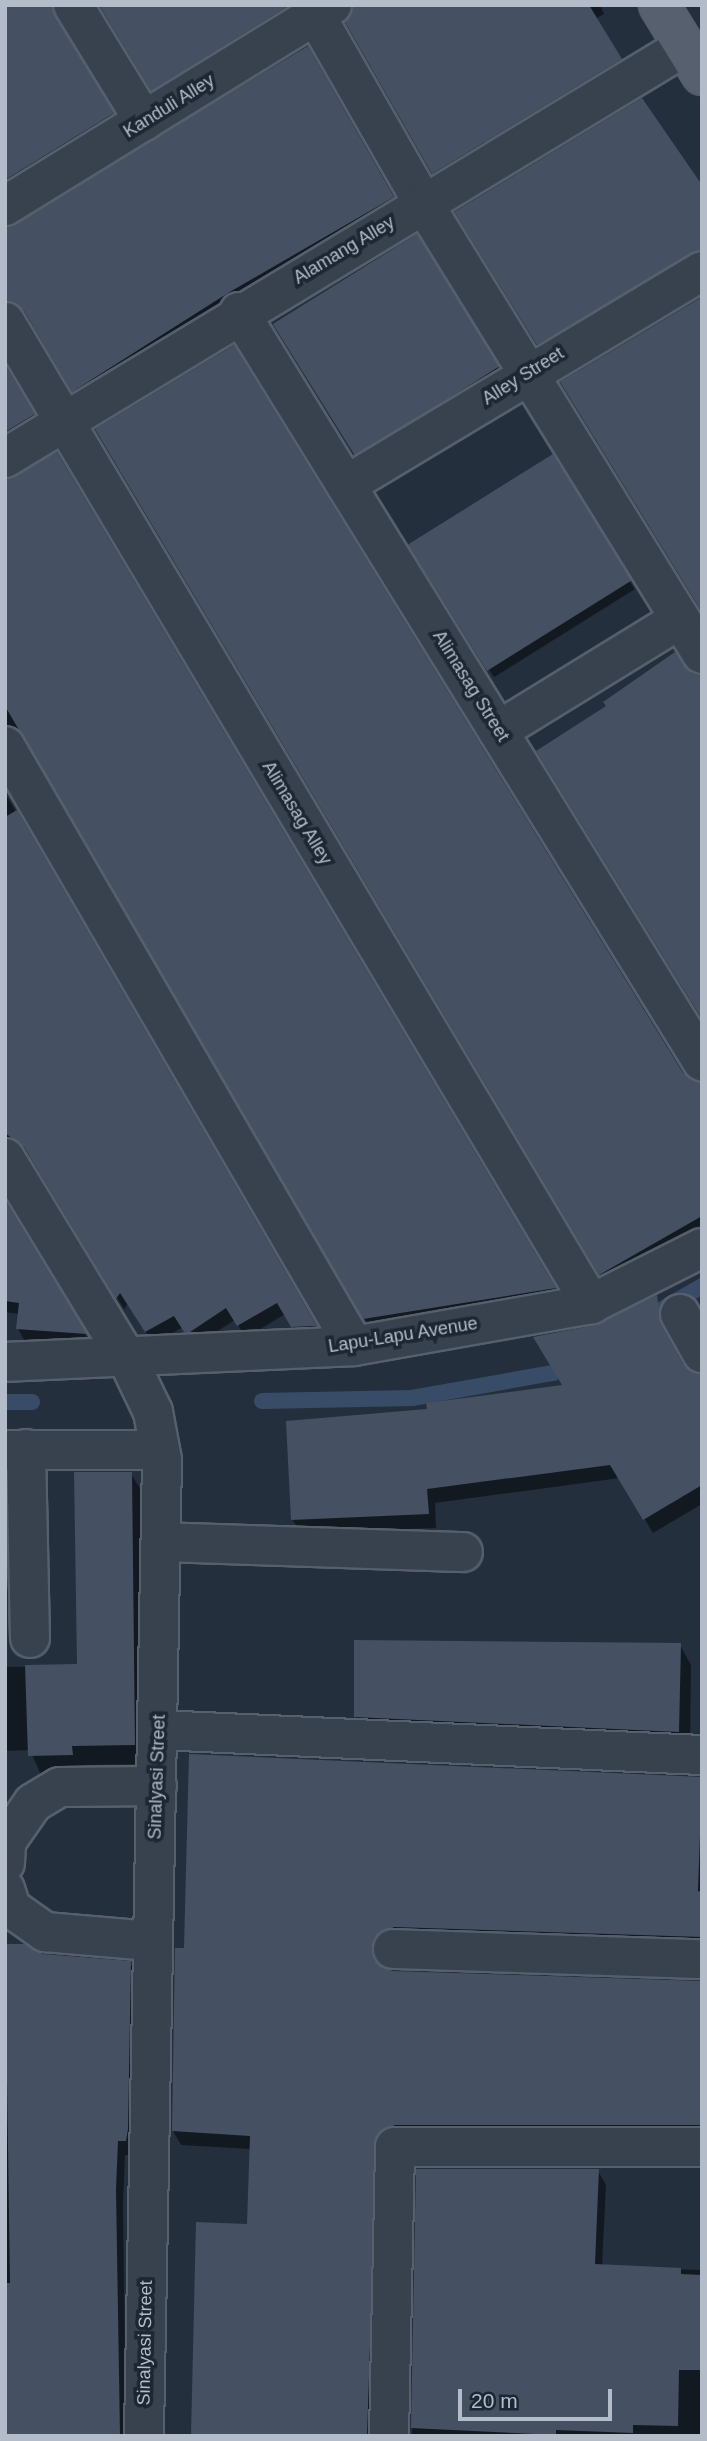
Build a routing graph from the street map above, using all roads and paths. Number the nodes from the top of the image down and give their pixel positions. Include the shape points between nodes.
1 (73, 5) edge
2 (659, 5) edge
3 (324, 10) edge
4 (693, 61) edge
5 (144, 121) junction
6 (423, 203) junction
7 (5, 206) edge
8 (702, 271) edge
9 (239, 312) junction
10 (5, 322) edge
11 (526, 373) junction
12 (62, 421) junction
13 (5, 458) edge
14 (346, 485) junction
15 (680, 619) junction
16 (702, 653) edge
17 (498, 731) junction
18 (5, 746) edge
19 (702, 1061) edge
20 (5, 1158) edge
21 (702, 1248) edge
22 (590, 1304) junction
23 (680, 1314) dead end
24 (354, 1346) junction
25 (702, 1353) edge
26 (128, 1360) junction
27 (5, 1362) edge
28 (16, 1450) edge
29 (160, 1450) junction
30 (161, 1542) junction
31 (463, 1552) dead end
32 (30, 1638) dead end
33 (159, 1730) junction
34 (702, 1755) edge
35 (157, 1786) junction
36 (5, 1863) edge
37 (5, 1889) edge
38 (151, 1941) junction
39 (393, 1949) dead end
40 (702, 1959) edge
41 (702, 2147) edge
42 (144, 2436) edge
43 (389, 2436) edge

1 - 5 street
2 - 4 main road
3 - 5 street, Kanduli Alley
3 - 6 street
4 - 6 street, Alamang Alley
5 - 7 street, Kanduli Alley
6 - 9 street, Alamang Alley
6 - 11 street
8 - 11 street, Alley Street
9 - 12 street, Alamang Alley
9 - 14 street, Alimasag Street
10 - 12 street, Alimasag Alley
11 - 14 street, Alley Street
11 - 15 street
12 - 13 street, Alamang Alley
12 - 22 street, Alimasag Alley
14 - 17 street, Alimasag Street
15 - 16 street
15 - 17 street
17 - 19 street, Alimasag Street
18 - 24 street
20 - 26 street, Sinalyasi Street
21 - 22 street, Lapu-Lapu Avenue
22 - 24 street, Lapu-Lapu Avenue
23 - 25 street
24 - 26 street, Lapu-Lapu Avenue
26 - 27 street, Lapu-Lapu Avenue
26 - 29 street, Sinalyasi Street via 153,1412
28 - 29 street
28 - 32 street
29 - 30 street, Sinalyasi Street
30 - 31 street
30 - 33 street, Sinalyasi Street
33 - 34 street
33 - 35 street, Sinalyasi Street
35 - 36 street via 60,1787 33,1803 6,1842
35 - 38 street, Sinalyasi Street
37 - 38 street via 12,1908 45,1932
38 - 42 street, Sinalyasi Street
39 - 40 street
41 - 43 street via 394,2147

